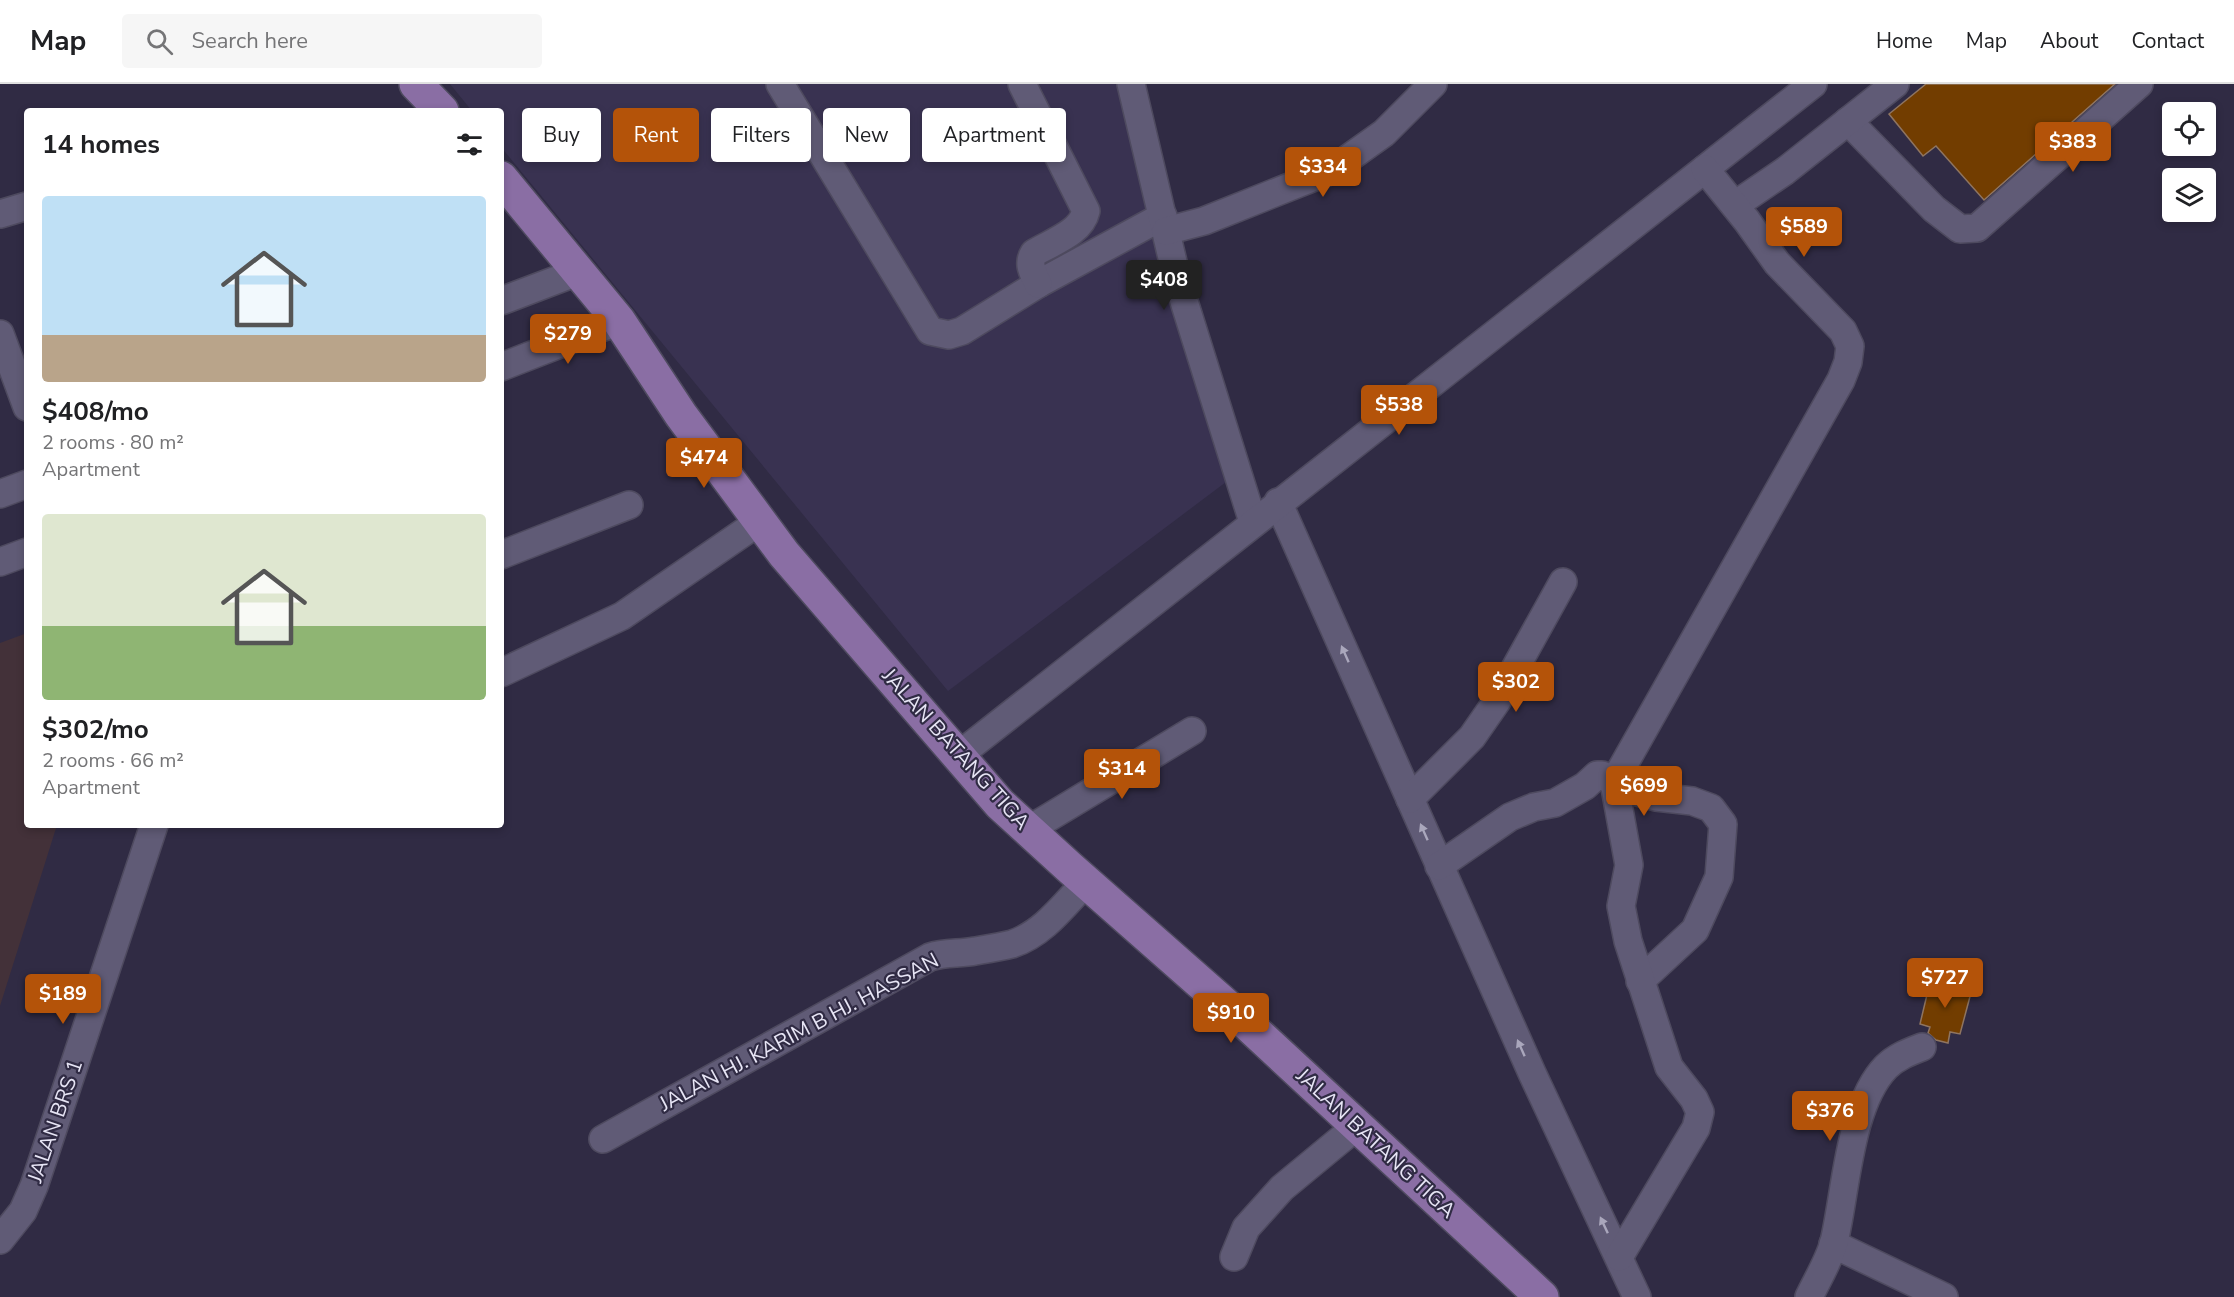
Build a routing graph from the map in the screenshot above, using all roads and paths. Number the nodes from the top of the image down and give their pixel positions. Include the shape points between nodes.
1 (416, 84) edge
2 (780, 84) edge
3 (1022, 84) edge
4 (1131, 84) edge
5 (1433, 84) edge
6 (1813, 84) edge
7 (1896, 84) edge
8 (2139, 84) edge
9 (439, 108) edge
10 (1848, 121) junction
11 (1705, 169) junction
12 (504, 182) edge
13 (1735, 205) junction
14 (24, 207) edge
15 (0, 214) edge
16 (1164, 224) junction
17 (579, 271) junction
18 (1038, 284) junction
19 (504, 301) edge
20 (620, 321) junction
21 (0, 334) edge
22 (504, 366) edge
23 (24, 399) edge
24 (24, 485) edge
25 (0, 494) edge
26 (1278, 502) junction
27 (629, 505) dead end
28 (760, 521) junction
29 (1253, 522) junction
30 (24, 553) edge
31 (504, 554) edge
32 (0, 562) edge
33 (1563, 582) dead end
34 (504, 671) edge
35 (1192, 731) dead end
36 (959, 755) junction
37 (1614, 782) junction
38 (1410, 799) junction
39 (153, 828) edge
40 (1028, 830) junction
41 (1439, 866) junction
42 (1086, 882) junction
43 (1640, 981) junction
44 (1922, 1047) dead end
45 (1358, 1126) junction
46 (603, 1139) dead end
47 (0, 1240) edge
48 (1833, 1244) junction
49 (1234, 1257) dead end
50 (1618, 1257) junction
51 (1542, 1297) edge
52 (1637, 1297) edge
53 (1809, 1297) edge
54 (1944, 1297) edge

1 - 9 main road
2 - 18 street via 930,331 949,335 962,331
3 - 18 street via 1086,211 1078,227 1030,259
4 - 16 street
5 - 16 street via 1384,133 1332,170 1204,221
6 - 11 street
7 - 10 street
8 - 10 street via 1977,228 1960,229 1934,209
10 - 13 street
11 - 13 street
11 - 26 street
12 - 17 main road, JALAN BATANG TIGA
13 - 37 street via 1777,263 1844,330 1850,346 1848,362 1841,381
14 - 15 street
16 - 18 street
16 - 29 street via 1177,279
17 - 19 street
17 - 20 main road, JALAN BATANG TIGA
20 - 22 street
20 - 28 main road, JALAN BATANG TIGA via 681,415
21 - 23 street
24 - 25 street
26 - 29 street
38 -> 26 street
27 - 31 street
28 - 34 street via 622,616
28 - 36 main road, JALAN BATANG TIGA via 784,554
29 - 36 street
30 - 32 street
33 - 38 street via 1497,702 1472,737
35 - 40 street
36 - 40 main road, JALAN BATANG TIGA via 1000,804
37 - 41 street via 1597,776 1555,803 1510,817
37 - 43 street via 1629,865 1622,906
37 - 43 street via 1626,789 1711,808 1723,824 1719,877 1695,930
41 -> 38 street
39 - 47 street, JALAN BRS 1 via 34,1186 23,1211
40 - 42 main road, JALAN BATANG TIGA
50 -> 41 street
42 - 45 main road, JALAN BATANG TIGA
42 - 46 street, JALAN HJ. KARIM B HJ. HASSAN via 1033,934 1012,944 930,957
43 - 50 street via 1670,1067 1700,1112 1696,1128
44 - 48 street via 1886,1067 1868,1091 1847,1165
45 - 49 street via 1282,1188 1246,1228
45 - 51 main road, JALAN BATANG TIGA
48 - 53 street
48 - 54 street
50 - 52 street

